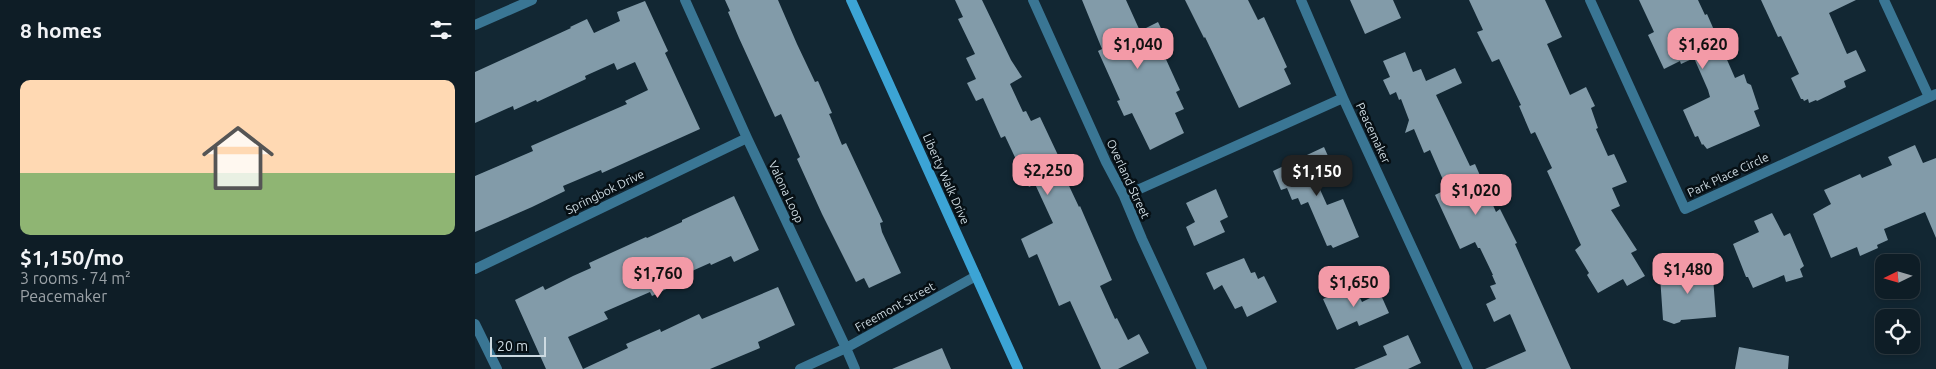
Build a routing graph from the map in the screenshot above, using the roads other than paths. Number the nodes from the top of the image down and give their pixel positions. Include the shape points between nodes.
1 (532, 0) edge
2 (685, 0) edge
3 (851, 0) edge
4 (1033, 0) edge
5 (1301, 0) edge
6 (1590, 0) edge
7 (1884, 0) edge
8 (475, 25) edge
9 (1933, 96) edge
10 (1343, 98) junction
11 (747, 138) junction
12 (1124, 196) junction
13 (475, 269) edge
14 (976, 276) junction
15 (475, 324) edge
16 (846, 348) junction
17 (497, 369) edge
18 (800, 369) edge
19 (855, 369) edge
20 (1018, 369) edge
21 (1202, 369) edge
22 (1469, 369) edge

1 - 8 street
2 - 11 street, Valona Loop
3 - 14 street, Liberty Walk Drive
4 - 12 street, Overland Street
5 - 10 street
6 - 9 street, Park Place Circle via 1685,209
7 - 9 street
10 - 12 street, Peacemaker
10 - 22 street, Peacemaker
11 - 13 street, Springbok Drive
11 - 16 street, Valona Loop
12 - 21 street, Overland Street
14 - 16 street, Freemont Street
14 - 20 street, Liberty Walk Drive
15 - 17 street
16 - 18 street
16 - 19 street

